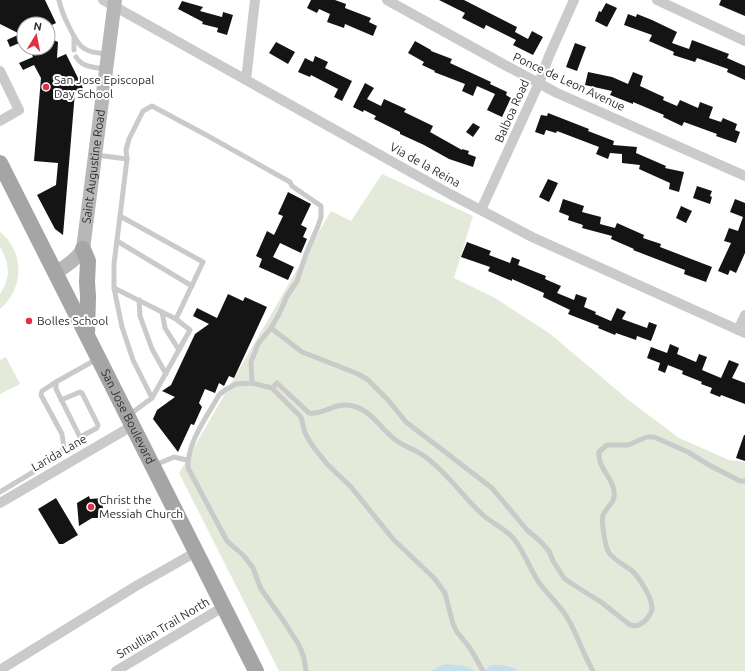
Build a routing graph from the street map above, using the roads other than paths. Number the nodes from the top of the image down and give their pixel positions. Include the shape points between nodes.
1 (59, 0) edge
2 (255, 0) edge
3 (387, 0) edge
4 (574, 0) edge
5 (657, 0) edge
6 (111, 2) edge
7 (74, 38) junction
8 (745, 41) edge
9 (74, 50) dead end
10 (108, 54) junction
11 (76, 57) dead end
12 (106, 69) junction
13 (0, 71) edge
14 (246, 80) junction
15 (539, 83) junction
16 (0, 121) edge
17 (95, 154) junction
18 (127, 159) junction
19 (0, 163) edge
20 (745, 176) edge
21 (481, 210) junction
22 (120, 216) junction
23 (117, 241) junction
24 (83, 249) junction
25 (56, 272) junction
26 (192, 286) junction
27 (114, 288) junction
28 (139, 300) junction
29 (162, 312) junction
30 (745, 315) edge
31 (176, 319) junction
32 (271, 328) junction
33 (742, 332) edge
34 (87, 336) junction
35 (179, 350) junction
36 (98, 358) junction
37 (166, 374) junction
38 (56, 382) junction
39 (252, 382) junction
40 (272, 388) junction
41 (291, 397) junction
42 (152, 398) junction
43 (61, 400) junction
44 (286, 402) junction
45 (309, 412) junction
46 (301, 417) junction
47 (129, 422) junction
48 (187, 460) junction
49 (152, 466) junction
50 (745, 481) edge
51 (0, 492) edge
52 (0, 503) edge
53 (196, 552) junction
54 (223, 607) junction
55 (0, 670) edge
56 (116, 671) edge
57 (256, 671) edge
58 (306, 671) edge
59 (483, 671) edge
60 (593, 671) edge

1 - 7 lane
2 - 14 street
3 - 15 street, Ponce de Leon Avenue
4 - 15 street, Balboa Road
5 - 8 street
6 - 10 main road, Saint Augustine Road
6 - 14 street, Via de la Reina
7 - 9 lane
7 - 10 lane via 84,49
10 - 12 main road, Saint Augustine Road
11 - 12 lane via 84,65
12 - 17 main road, Saint Augustine Road
13 - 16 street via 19,110
14 - 21 street, Via de la Reina
15 - 20 street, Ponce de Leon Avenue
15 - 21 street, Balboa Road
17 - 18 lane
17 - 24 main road, Saint Augustine Road
18 - 22 lane
18 - 32 lane via 129,139 143,111 152,106 290,182 321,206 321,217 297,281
19 - 25 main road, San Jose Boulevard
21 - 33 street, Via de la Reina via 532,237
22 - 23 lane
22 - 26 lane via 203,262
23 - 26 lane
23 - 27 lane
24 - 25 main road via 70,264
24 - 34 main road via 88,261
25 - 34 main road, San Jose Boulevard
26 - 31 lane
27 - 28 lane
27 - 42 lane via 122,327
28 - 29 lane
28 - 37 lane via 140,316 152,349
29 - 31 lane
29 - 35 lane via 165,328
30 - 33 street
31 - 35 lane via 190,330
32 - 39 lane via 258,344 251,362
32 - 50 lane via 302,352 367,379 406,422 492,488 527,530 541,542 568,582 635,627 649,617 652,610 651,602 637,576 608,553 601,523 603,515 614,499 614,491 600,465 599,452 607,445 628,445 647,437 654,437 688,452 734,478
34 - 36 main road, San Jose Boulevard
35 - 37 lane
36 - 38 lane
36 - 47 main road, San Jose Boulevard
37 - 42 lane
38 - 43 lane
38 - 51 lane via 42,391 41,395 62,434 64,448 53,460
39 - 40 lane
39 - 48 lane via 236,384 219,395 192,443
40 - 41 lane via 277,383
40 - 44 lane
41 - 44 lane
41 - 45 lane
42 - 47 lane
43 - 43 lane via 80,437 97,428 98,425 82,393
44 - 46 lane
45 - 46 lane
45 - 60 lane via 351,405 361,409 397,440 429,459 478,510 514,539 521,548 532,572 569,619
46 - 59 lane via 305,433 327,464 351,487 393,539 434,578 445,593 453,624
47 - 49 main road, San Jose Boulevard
47 - 52 street, Larida Lane
48 - 49 lane via 174,457
48 - 58 lane via 188,468 220,531 227,542 244,556 253,568 261,589 299,645
49 - 53 main road, San Jose Boulevard
53 - 54 main road, San Jose Boulevard
53 - 55 street
54 - 56 street, Smullian Trail North
54 - 57 main road, San Jose Boulevard

